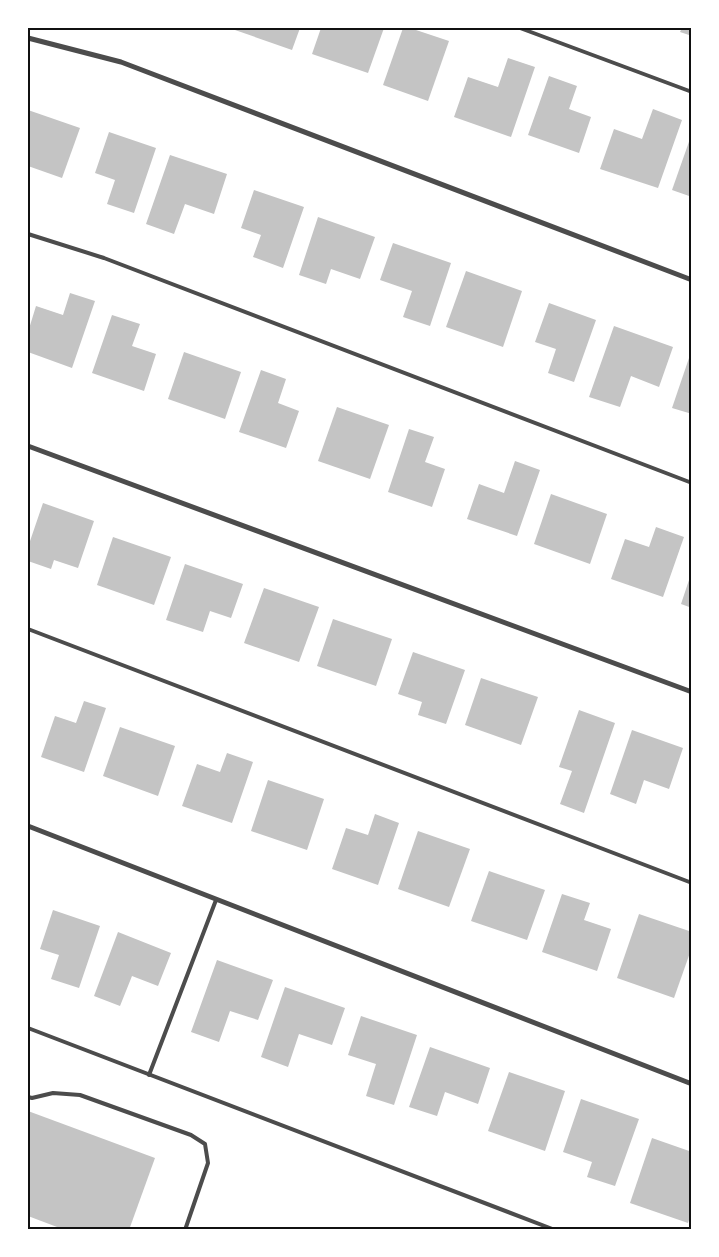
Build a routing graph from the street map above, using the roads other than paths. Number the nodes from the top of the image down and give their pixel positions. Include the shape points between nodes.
1 (520, 28) edge
2 (28, 38) edge
3 (692, 92) edge
4 (28, 234) edge
5 (692, 280) edge
6 (28, 446) edge
7 (692, 483) edge
8 (28, 629) edge
9 (692, 692) edge
10 (28, 826) edge
11 (692, 883) edge
12 (216, 900) junction
13 (28, 1028) edge
14 (149, 1074) junction
15 (692, 1084) edge
16 (28, 1097) edge
17 (185, 1230) edge
18 (555, 1230) edge

1 - 3 lane
2 - 5 street via 121,62
4 - 7 lane via 104,258
6 - 9 street
8 - 11 lane
10 - 12 street
12 - 14 lane
12 - 15 street
13 - 14 lane
14 - 18 lane
16 - 17 lane via 53,1093 80,1095 191,1135 205,1144 208,1163

